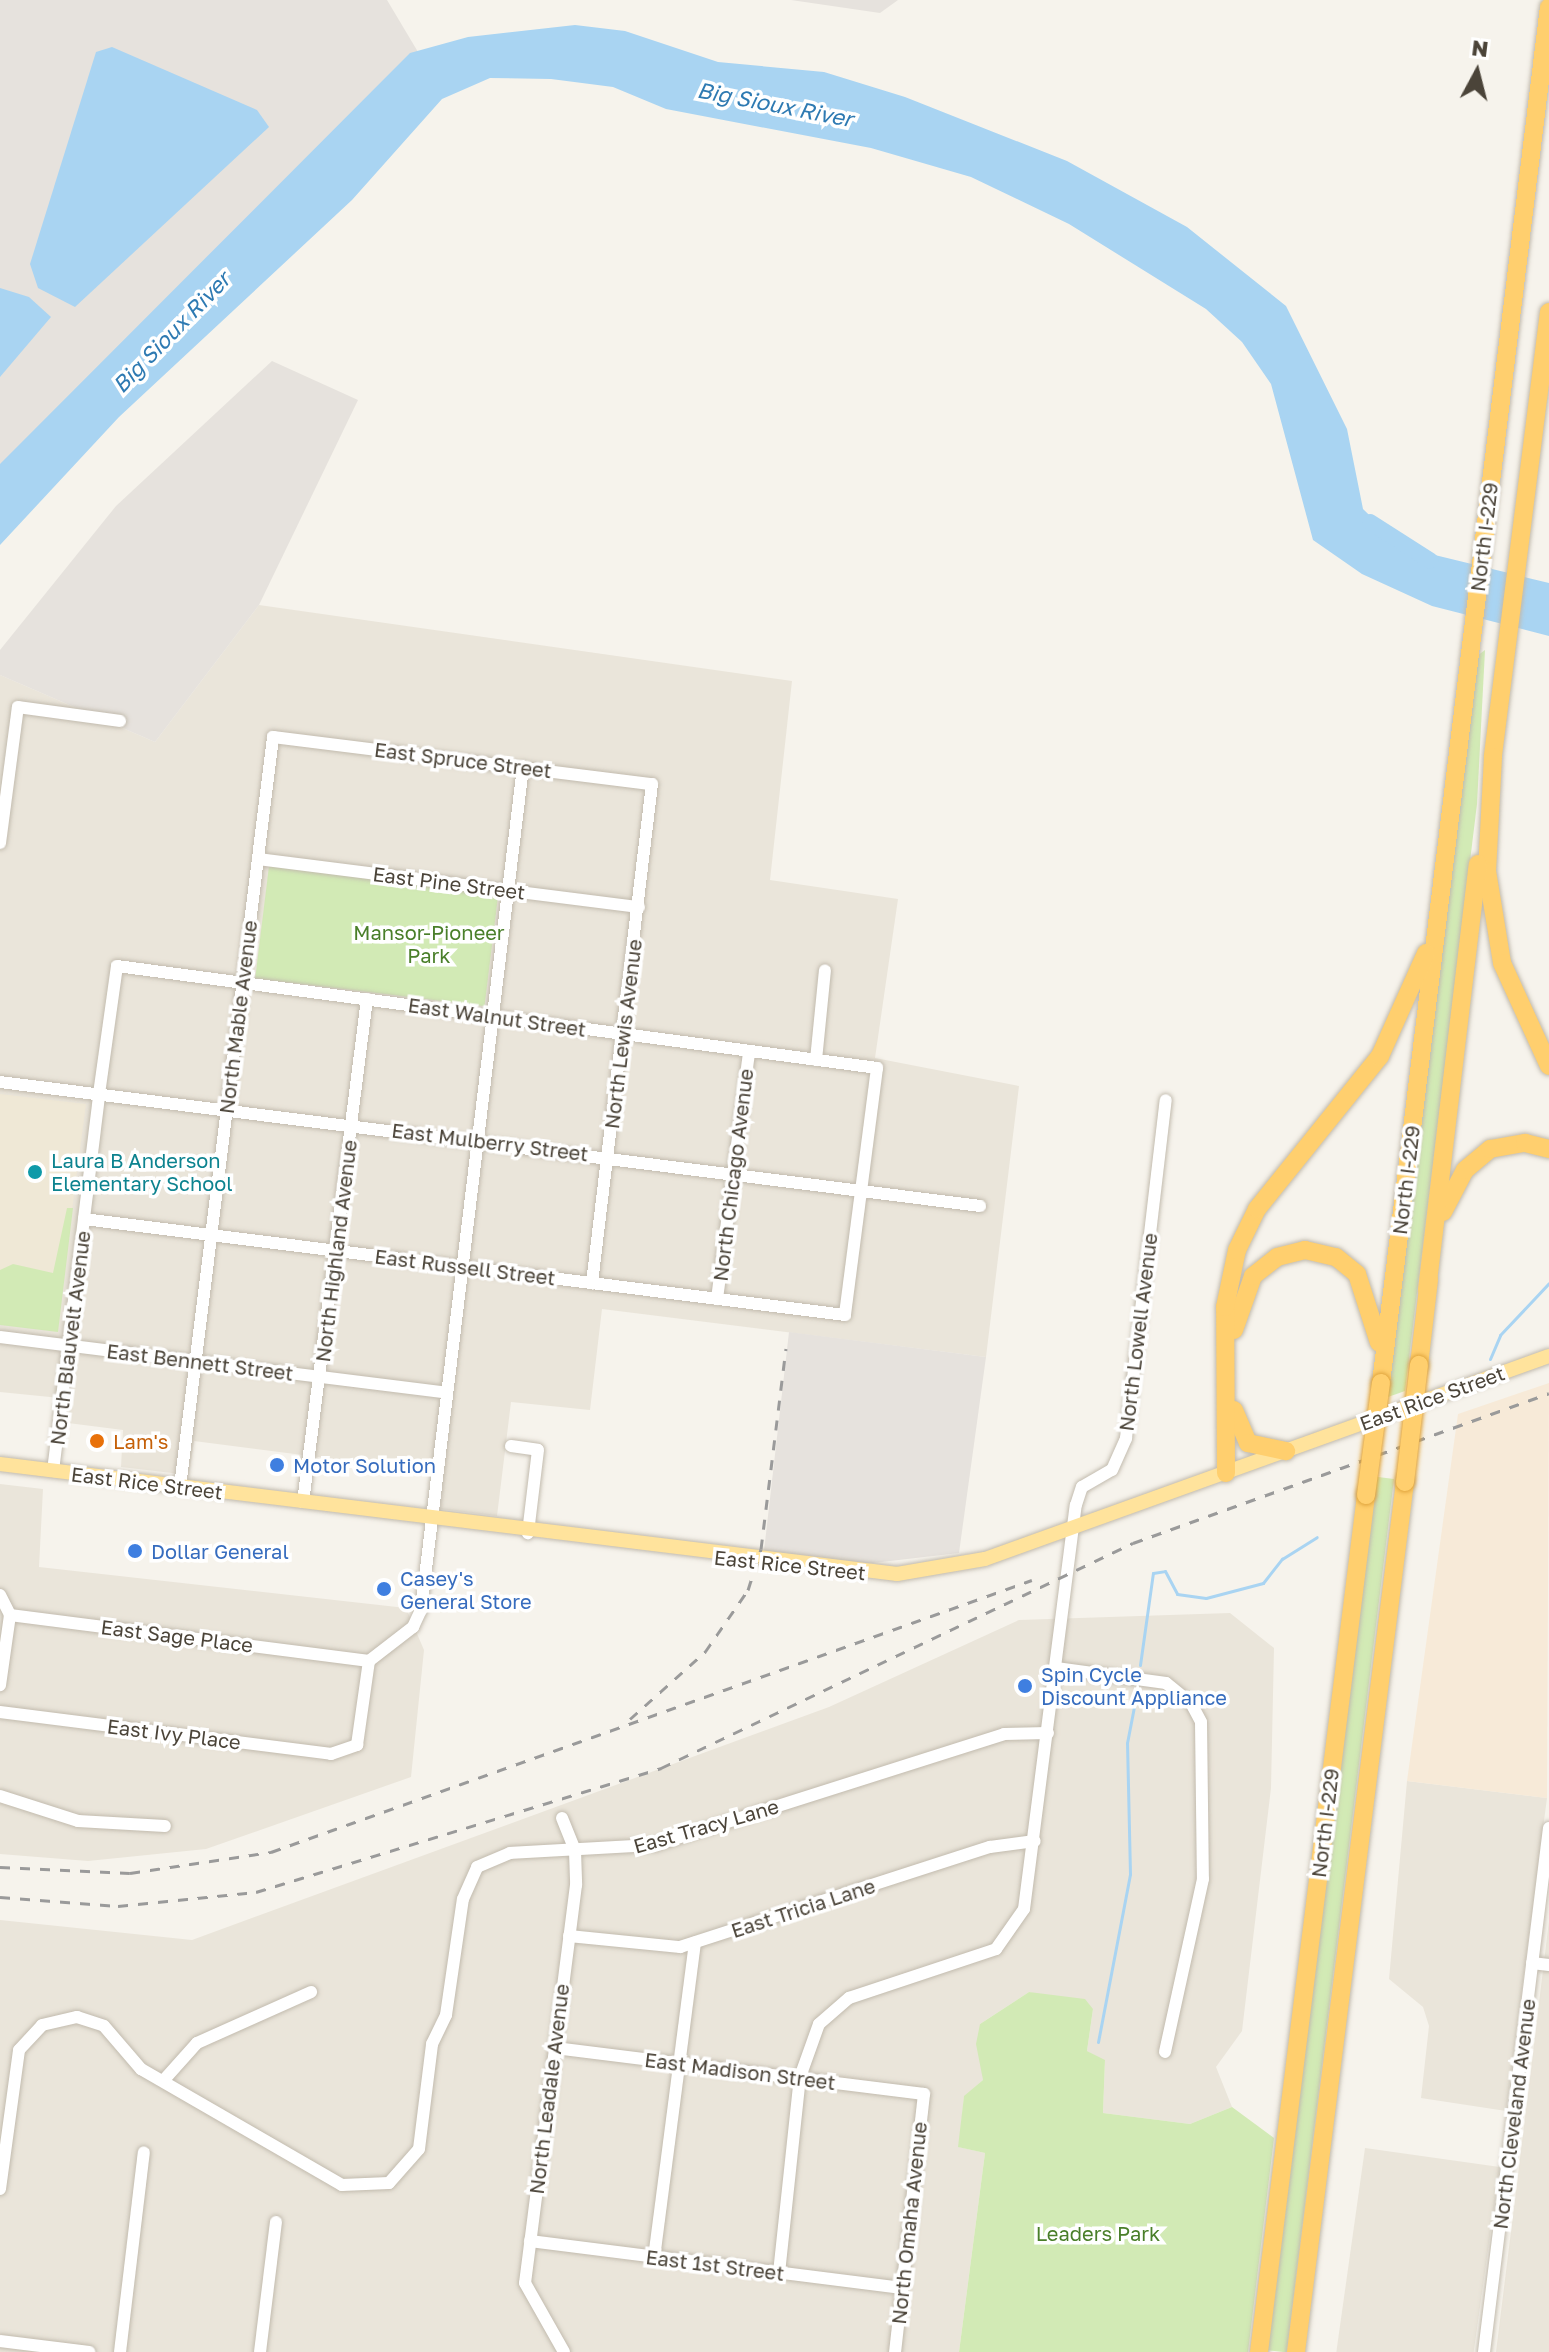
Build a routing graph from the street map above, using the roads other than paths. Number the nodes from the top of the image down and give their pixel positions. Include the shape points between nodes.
1 (1549, 7) edge
2 (1549, 312) edge
3 (120, 721) dead end
4 (273, 737) joint
5 (1493, 757) junction
6 (523, 767) junction
7 (652, 784) joint
8 (0, 843) edge
9 (1445, 852) junction
10 (258, 859) junction
11 (509, 890) junction
12 (639, 907) junction
13 (117, 966) joint
14 (825, 970) dead end
15 (243, 982) junction
16 (367, 999) junction
17 (494, 1017) junction
18 (623, 1034) junction
19 (749, 1051) junction
20 (816, 1060) junction
21 (1549, 1066) edge
22 (0, 1082) edge
23 (99, 1094) junction
24 (1166, 1100) dead end
25 (226, 1110) junction
26 (352, 1126) junction
27 (478, 1141) junction
28 (1549, 1149) edge
29 (607, 1156) junction
30 (734, 1175) junction
31 (861, 1191) junction
32 (980, 1206) dead end
33 (84, 1219) junction
34 (211, 1235) junction
35 (336, 1250) junction
36 (462, 1266) junction
37 (592, 1283) junction
38 (1427, 1290) junction
39 (717, 1299) junction
40 (0, 1337) edge
41 (69, 1345) junction
42 (1549, 1356) edge
43 (196, 1362) junction
44 (1382, 1376) junction
45 (320, 1377) junction
46 (447, 1393) junction
47 (1234, 1410) junction
48 (511, 1446) dead end
49 (1286, 1451) junction
50 (0, 1464) edge
51 (53, 1471) junction
52 (1230, 1471) junction
53 (180, 1487) junction
54 (303, 1502) junction
55 (432, 1520) junction
56 (1073, 1528) junction
57 (528, 1533) junction
58 (0, 1595) edge
59 (10, 1615) junction
60 (369, 1661) junction
61 (1056, 1668) junction
62 (0, 1685) edge
63 (0, 1712) edge
64 (1048, 1733) junction
65 (0, 1796) edge
66 (562, 1818) dead end
67 (165, 1826) dead end
68 (1549, 1828) edge
69 (1035, 1841) junction
70 (575, 1851) junction
71 (569, 1936) junction
72 (695, 1943) junction
73 (1532, 1963) junction
74 (1549, 1965) edge
75 (311, 1992) dead end
76 (555, 2048) junction
77 (1165, 2052) dead end
78 (679, 2063) junction
79 (800, 2077) junction
80 (163, 2081) junction
81 (924, 2094) joint
82 (144, 2152) dead end
83 (0, 2189) edge
84 (276, 2222) dead end
85 (530, 2241) junction
86 (654, 2258) junction
87 (779, 2273) junction
88 (902, 2288) junction
89 (0, 2341) edge
90 (89, 2352) edge
91 (120, 2352) edge
92 (260, 2352) edge
93 (564, 2352) edge
94 (895, 2352) edge
95 (1259, 2352) edge
96 (1296, 2352) edge
97 (1484, 2352) edge

1 - 9 highway, North I-229
2 - 5 highway, North I-229
3 - 8 street via 18,707
4 - 6 street, East Spruce Street
4 - 10 street, North Mable Avenue
5 - 21 highway via 1487,871 1495,935
5 - 38 highway, North I-229
6 - 7 street, East Spruce Street
6 - 11 street
7 - 12 street, North Lewis Avenue
9 - 44 highway, North I-229
9 - 52 highway via 1426,953 1401,1018 1367,1074 1257,1209 1237,1250 1225,1307
10 - 11 street, East Pine Street
10 - 15 street, North Mable Avenue
11 - 12 street, East Pine Street
11 - 17 street
12 - 18 street, North Lewis Avenue
13 - 15 street, East Walnut Street
13 - 23 street, North Blauvelt Avenue
14 - 20 street
15 - 16 street, East Walnut Street
15 - 25 street, North Mable Avenue
16 - 17 street, East Walnut Street
16 - 26 street, North Highland Avenue
17 - 18 street, East Walnut Street
17 - 27 street
18 - 19 street, East Walnut Street
18 - 29 street, North Lewis Avenue
19 - 20 street, East Walnut Street
19 - 30 street, North Chicago Avenue
20 - 31 street, East Walnut Street via 877,1068
22 - 23 street, East Mulberry Street
23 - 25 street, East Mulberry Street
23 - 33 street, North Blauvelt Avenue
24 - 56 street, North Lowell Avenue via 1126,1438 1112,1470 1082,1487
25 - 26 street, East Mulberry Street
25 - 34 street, North Mable Avenue
26 - 27 street, East Mulberry Street
26 - 35 street, North Highland Avenue
27 - 29 street, East Mulberry Street
27 - 36 street
28 - 38 highway via 1506,1144 1465,1170 1446,1200
29 - 30 street, East Mulberry Street
29 - 37 street, North Lewis Avenue
30 - 31 street, East Mulberry Street
30 - 39 street, North Chicago Avenue
31 - 32 street, East Mulberry Street
31 - 39 street, East Russell Street via 845,1315
33 - 34 street, East Russell Street
33 - 41 street, North Blauvelt Avenue
34 - 35 street, East Russell Street
34 - 43 street, North Mable Avenue
35 - 36 street, East Russell Street
35 - 45 street, North Highland Avenue
36 - 37 street, East Russell Street
36 - 46 street
37 - 39 street, East Russell Street
38 - 96 highway, North I-229, bridge
40 - 41 street, East Bennett Street
41 - 43 street, East Bennett Street
41 - 51 street, North Blauvelt Avenue
42 - 49 main road, East Rice Street
43 - 45 street, East Bennett Street
43 - 53 street, North Mable Avenue
44 - 47 highway via 1376,1317 1357,1274 1336,1257 1295,1251 1262,1267 1241,1297 1234,1329
44 - 95 highway, North I-229, bridge
45 - 46 street, East Bennett Street
45 - 54 street, North Highland Avenue
46 - 55 street
47 - 49 highway via 1248,1443
47 - 52 highway
48 - 57 street via 538,1450
49 - 52 main road, East Rice Street
50 - 51 main road, East Rice Street
51 - 53 main road, East Rice Street
52 - 56 main road, East Rice Street
53 - 54 main road, East Rice Street
54 - 55 main road, East Rice Street
55 - 57 main road, East Rice Street
55 - 60 street via 418,1621
56 - 57 main road, East Rice Street via 964,1565 897,1574
56 - 61 street, North Lowell Avenue
58 - 59 street
59 - 60 street, East Sage Place
59 - 62 street
60 - 63 street, East Ivy Place via 361,1731 348,1752
61 - 64 street, North Lowell Avenue
61 - 77 street via 1166,1683 1201,1722 1203,1879
64 - 69 street, North Lowell Avenue
64 - 70 street, East Tracy Lane via 1004,1734 655,1845
65 - 67 street via 78,1821
66 - 70 street, North Leadale Avenue
68 - 73 street, North Cleveland Avenue
69 - 72 street, East Tricia Lane via 990,1847
69 - 79 street, North Lowell Avenue via 1024,1909 1008,1937 981,1957 841,2003 813,2034
70 - 71 street, North Leadale Avenue
70 - 80 street, East Tracy Lane via 492,1859 468,1881 448,2007 432,2044 419,2149 389,2183 342,2185
71 - 72 street, East Tricia Lane via 671,1948
71 - 76 street, North Leadale Avenue
72 - 78 street
73 - 74 street
73 - 97 street, North Cleveland Avenue
75 - 80 street via 197,2043
76 - 78 street, East Madison Street
76 - 85 street, North Leadale Avenue
78 - 79 street, East Madison Street
78 - 86 street
79 - 81 street, East Madison Street
79 - 87 street, North Lowell Avenue
80 - 83 street, East Tracy Lane via 141,2069 104,2026 77,2017 31,2032 15,2068
81 - 88 street, North Omaha Avenue
82 - 91 street
84 - 92 street
85 - 86 street, East 1st Street
85 - 93 street, North Leadale Avenue via 526,2288
86 - 87 street, East 1st Street
87 - 88 street, East 1st Street
88 - 94 street, North Omaha Avenue
89 - 90 street

